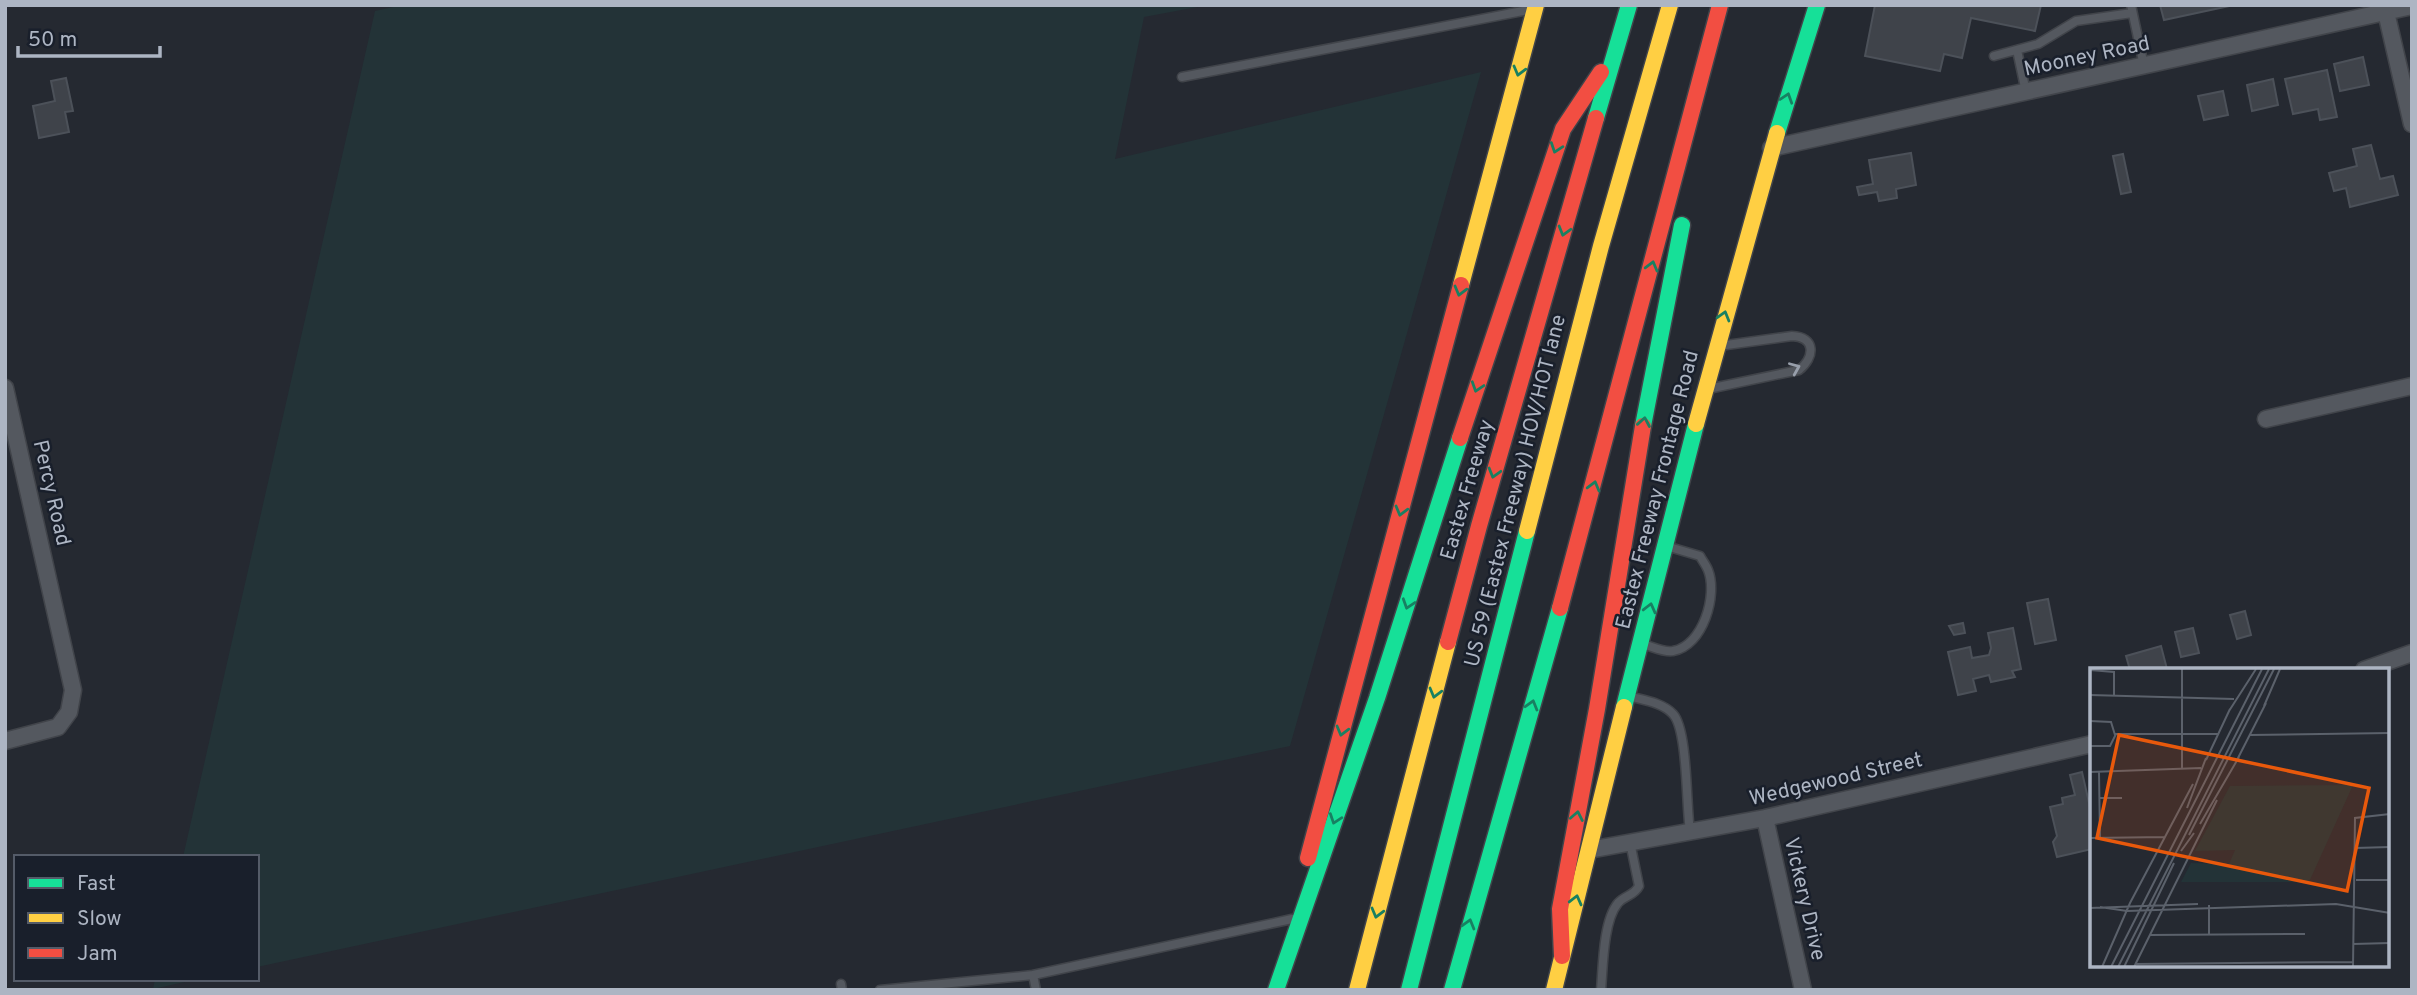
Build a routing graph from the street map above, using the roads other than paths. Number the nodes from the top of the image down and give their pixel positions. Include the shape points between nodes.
1 (1629, 5) edge
2 (1671, 5) edge
3 (1723, 5) edge
4 (1817, 5) edge
5 (2412, 6) edge
6 (1536, 7) edge
7 (2132, 9) edge
8 (2386, 12) junction
9 (1617, 48) junction
10 (2017, 50) junction
11 (1994, 56) dead end
12 (2144, 66) junction
13 (1182, 77) dead end
14 (2026, 92) junction
15 (2412, 124) edge
16 (1771, 148) junction
17 (1693, 169) dead end
18 (1685, 210) dead end
19 (1716, 347) junction
20 (2412, 386) edge
21 (5, 387) edge
22 (1706, 390) junction
23 (9, 418) edge
24 (2266, 419) dead end
25 (1666, 546) junction
26 (1641, 644) junction
27 (2412, 653) edge
28 (2370, 668) edge
29 (1628, 696) junction
30 (5, 741) edge
31 (2090, 744) edge
32 (1765, 818) junction
33 (1690, 831) junction
34 (1629, 842) junction
35 (1589, 850) junction
36 (1292, 919) junction
37 (1562, 956) junction
38 (1033, 975) junction
39 (880, 990) edge
40 (1036, 990) edge
41 (1274, 990) edge
42 (1357, 990) edge
43 (1409, 990) edge
44 (1452, 990) edge
45 (1554, 990) edge
46 (1601, 990) edge
47 (1803, 990) edge

1 - 9 main road, Eastex Freeway
2 - 43 main road, US 59 (Eastex Freeway) HOV/HOT lane via 1601,246
3 - 17 main road
44 -> 3 main road
16 -> 4 main road, Eastex Freeway Frontage Road
5 - 8 street, Mooney Road
6 - 13 lane
6 -> 36 main road
7 - 10 lane via 2076,21 2038,44
7 - 12 lane
8 - 12 street, Mooney Road
8 - 15 street
9 -> 41 main road via 1563,129 1377,698
9 -> 42 main road, Eastex Freeway via 1479,526
10 - 11 lane
10 - 14 lane
12 - 14 street, Mooney Road
14 - 16 street, Mooney Road
19 -> 16 main road, Eastex Freeway Frontage Road
37 -> 18 main road via 1560,909
19 - 22 main road, Eastex Freeway Frontage Road
22 -> 19 lane via 1799,370 1811,354 1809,342 1802,336
20 - 24 street
21 - 23 street, Percy Road
22 - 25 main road, Eastex Freeway Frontage Road
23 - 30 street, Percy Road via 74,690 69,712 58,727
26 -> 25 main road, Eastex Freeway Frontage Road
25 - 26 lane via 1700,556 1709,572 1711,599 1701,629 1689,645 1672,652
26 - 29 main road, Eastex Freeway Frontage Road
27 - 28 street
29 - 33 lane via 1658,704 1674,715 1682,738
29 - 35 main road, Eastex Freeway Frontage Road
31 - 32 street, Wedgewood Street
32 - 33 street, Wedgewood Street
32 - 47 street, Vickery Drive
33 - 34 street, Wedgewood Street
34 - 35 street, Wedgewood Street
34 - 46 lane via 1639,886 1617,903 1611,917
37 -> 35 main road, Eastex Freeway Frontage Road
36 - 38 lane
36 - 41 main road
37 - 45 main road, Eastex Freeway Frontage Road
38 - 39 lane
38 - 40 lane

